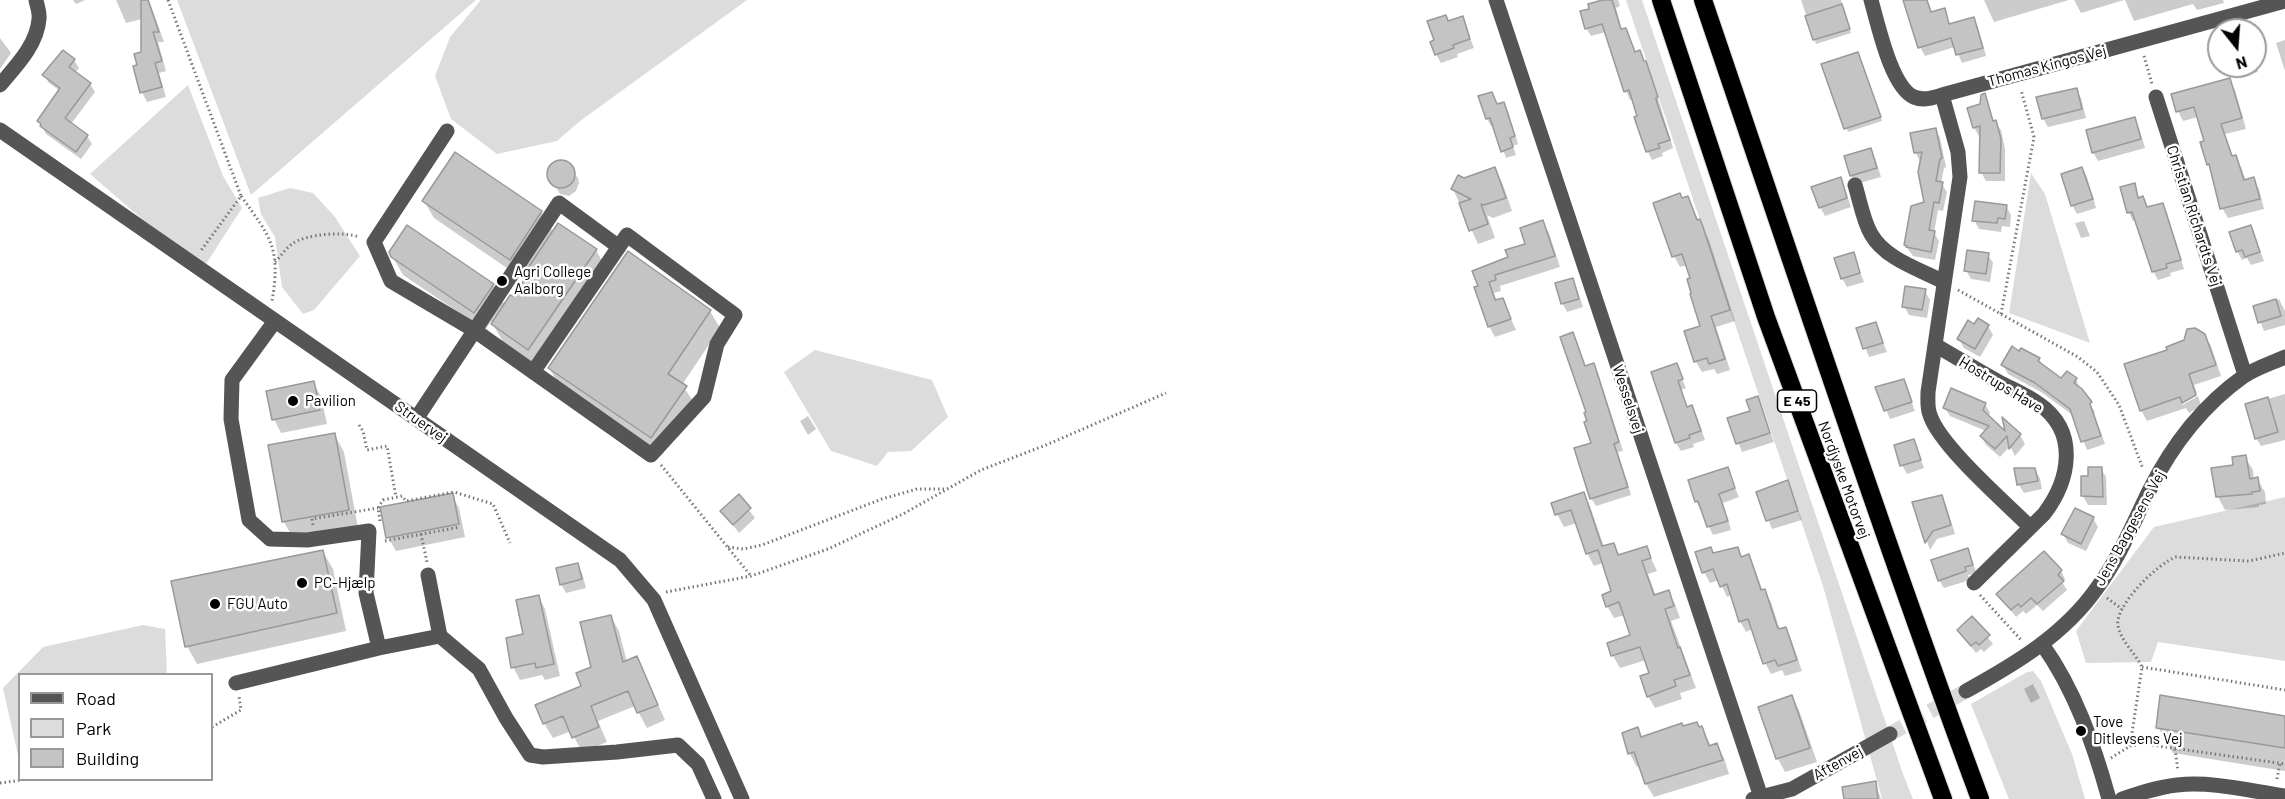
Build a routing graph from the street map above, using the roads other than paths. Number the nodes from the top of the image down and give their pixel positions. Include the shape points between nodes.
1 (36, 0) edge
2 (1496, 0) edge
3 (1661, 0) edge
4 (1703, 0) edge
5 (1871, 0) edge
6 (2285, 1) edge
7 (0, 86) edge
8 (1942, 95) junction
9 (2156, 97) road end
10 (0, 130) edge
11 (447, 131) dead end
12 (1855, 185) dead end
13 (619, 247) junction
14 (1944, 282) junction
15 (275, 321) junction
16 (474, 330) junction
17 (1935, 345) junction
18 (2285, 357) edge
19 (533, 372) junction
20 (2245, 375) junction
21 (416, 419) junction
22 (2030, 527) junction
23 (429, 576) dead end
24 (1974, 583) road end
25 (440, 636) junction
26 (2042, 644) junction
27 (379, 648) junction
28 (236, 683) road end
29 (1966, 691) tunnel mouth
30 (1890, 734) tunnel mouth
31 (2285, 796) edge
32 (1756, 798) edge
33 (714, 799) edge
34 (742, 799) edge
35 (1943, 799) edge
36 (1980, 799) edge
37 (2109, 799) edge
38 (2122, 799) edge

1 - 7 street via 40,18 35,36
2 - 32 street, Wesselsvej
3 - 35 highway, Nordjyske Motorvej / E 45 via 1766,317
4 - 36 highway, Nordjyske Motorvej / E 45 via 1897,570
5 - 8 street, Thomas Kingos Vej via 1899,84 1919,99
6 - 8 street, Thomas Kingos Vej
8 - 14 street via 1958,152 1960,177
9 - 20 street, Christian Richardts Vej
10 - 15 street, Struervej
11 - 16 street via 374,242 391,281
12 - 14 street via 1876,243 1888,254
13 - 16 street via 559,203
13 - 19 street
13 - 19 street via 627,235 735,315 717,344 704,397 651,455
14 - 17 street
15 - 21 street, Struervej
15 - 27 street via 232,380 231,419 249,520 270,539 307,540 369,531 366,593
16 - 19 street
16 - 21 street
17 - 22 street via 1928,392 1929,414 1934,424 1955,452
17 - 22 street, Hostrups Have via 2040,405 2063,435 2066,458 2061,488
18 - 20 street, Jens Baggesens Vej
20 - 26 street, Jens Baggesens Vej via 2216,399 2175,446 2097,589
21 - 34 street, Struervej via 620,560 654,600
22 - 24 street, Hostrups Have
23 - 25 street
25 - 27 street
25 - 33 street via 479,669 530,755 543,758 678,745 699,764
26 - 29 street, Jens Baggesens Vej via 2017,663
26 - 37 street via 2067,682 2099,762
27 - 28 street
30 - 32 street, Aftenvej via 1792,789
31 - 38 street via 2183,784

